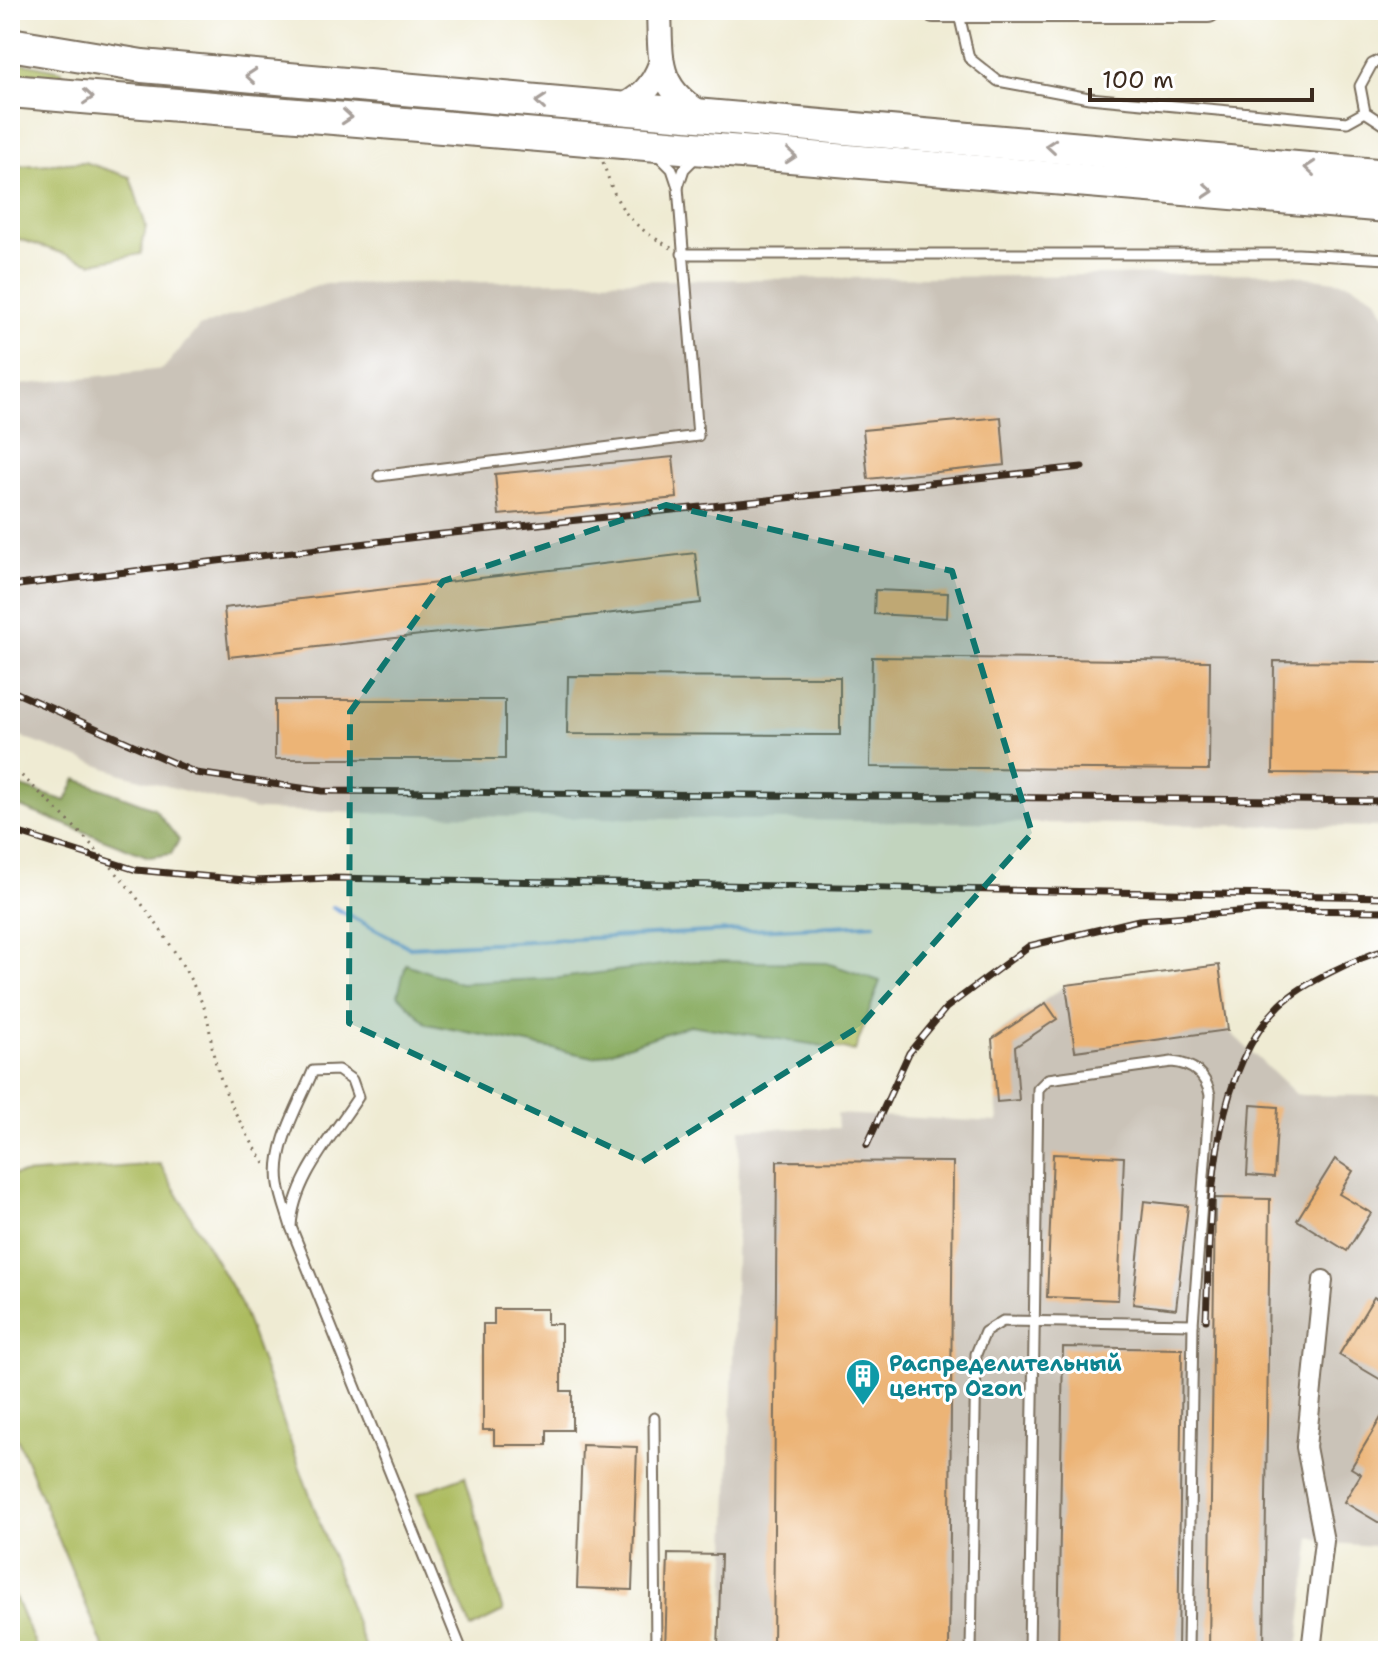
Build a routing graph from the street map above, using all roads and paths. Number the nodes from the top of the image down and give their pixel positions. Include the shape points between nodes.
1 (659, 10) edge
2 (934, 10) edge
3 (958, 10) edge
4 (1208, 10) edge
5 (10, 44) edge
6 (1388, 56) edge
7 (661, 64) junction
8 (10, 91) edge
9 (619, 109) junction
10 (1365, 112) junction
11 (707, 117) junction
12 (1388, 127) edge
13 (636, 143) junction
14 (714, 150) junction
15 (601, 155) dead end
16 (1388, 176) edge
17 (678, 187) junction
18 (1388, 206) edge
19 (682, 254) junction
20 (1388, 259) edge
21 (379, 476) dead end
22 (10, 765) edge
23 (278, 1183) junction
24 (291, 1227) junction
25 (1323, 1280) dead end
26 (1034, 1321) junction
27 (1193, 1324) junction
28 (654, 1418) dead end
29 (462, 1651) edge
30 (656, 1651) edge
31 (971, 1651) edge
32 (1029, 1651) edge
33 (1188, 1651) edge
34 (1311, 1651) edge

1 - 7 street
2 - 3 street
3 - 4 street
3 - 10 lane via 969,58 998,81 1089,98 1347,122
9 -> 5 highway via 142,66
6 - 10 lane via 1364,74 1360,98
7 - 9 street via 641,97
7 - 11 street via 680,101
8 -> 13 highway
9 - 11 highway
10 - 12 lane
16 -> 11 highway
13 - 14 highway
13 - 17 lane via 672,169
14 - 17 lane via 694,158
14 -> 18 highway
15 - 19 path via 615,200 641,231
17 - 19 lane
19 - 20 lane via 1298,254
19 - 21 lane via 698,436
22 - 23 path via 107,861 145,908 205,1008 215,1062 236,1118
23 - 24 lane
23 - 24 lane via 286,1135 313,1071 338,1070 352,1080 358,1097 303,1182
24 - 29 lane
25 - 34 street via 1306,1447 1324,1541
26 - 27 lane
26 - 27 lane via 1040,1084 1172,1062 1200,1073 1210,1095
26 - 31 lane via 992,1326 976,1354
26 - 32 lane
27 - 33 lane
28 - 30 lane

